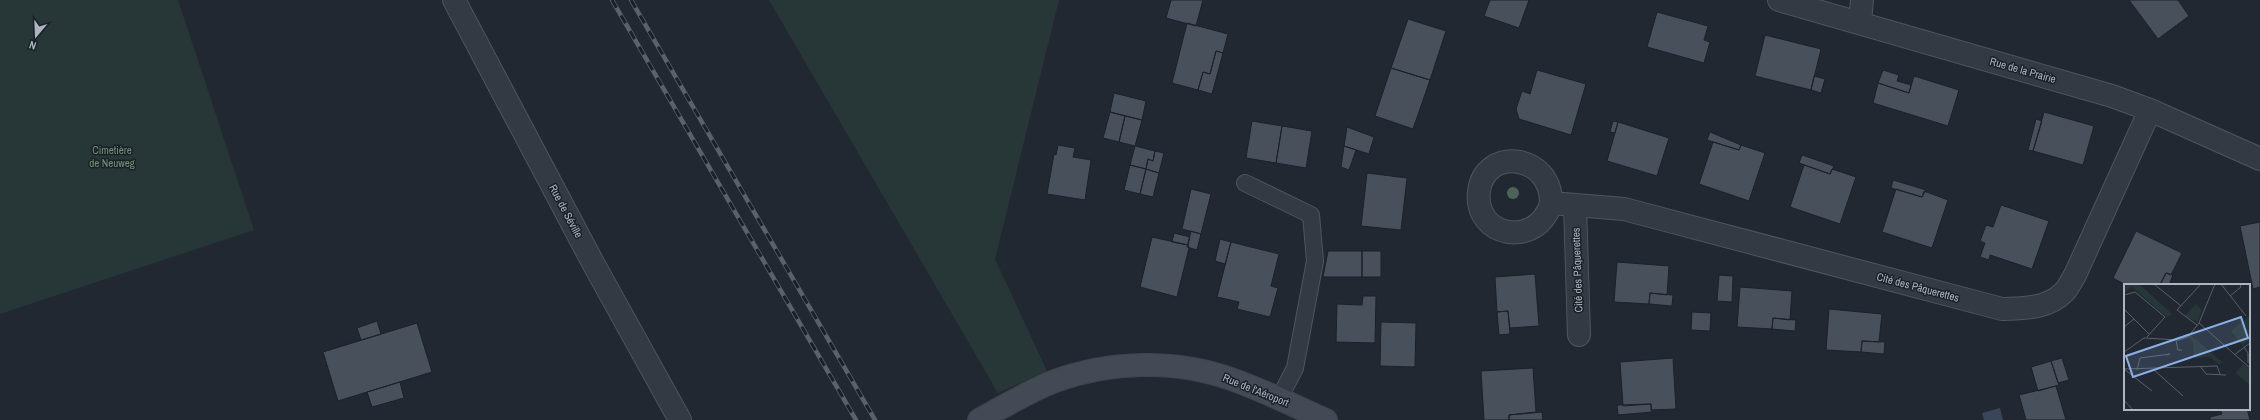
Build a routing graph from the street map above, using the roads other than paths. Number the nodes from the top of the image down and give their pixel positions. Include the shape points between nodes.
1 (454, 0) edge
2 (1779, 0) edge
3 (1862, 0) edge
4 (1860, 22) junction
5 (2150, 110) junction
6 (2260, 159) edge
7 (1245, 183) dead end
8 (1551, 203) dead end
9 (1574, 205) junction
10 (1579, 335) dead end
11 (1279, 399) junction
12 (680, 420) edge
13 (979, 420) edge
14 (1326, 420) edge

1 - 12 street, Rue de Séville via 593,263
2 - 4 street, Rue de la Prairie
3 - 4 street
4 - 5 street, Rue de la Prairie via 2112,96
5 - 6 street, Rue de la Prairie
5 - 9 street, Cité des Pâquerettes via 2075,275 2062,294 2047,303 2029,308 2002,309 1624,209
7 - 11 lane via 1311,215 1315,261 1296,368
8 - 9 street, Cité des Pâquerettes
9 - 10 street, Cité des Pâquerettes
11 - 13 main road, Rue de l'Aéroport via 1230,378 1198,370 1155,365 1117,366 1088,371 1054,382
11 - 14 main road, Rue de l'Aéroport

